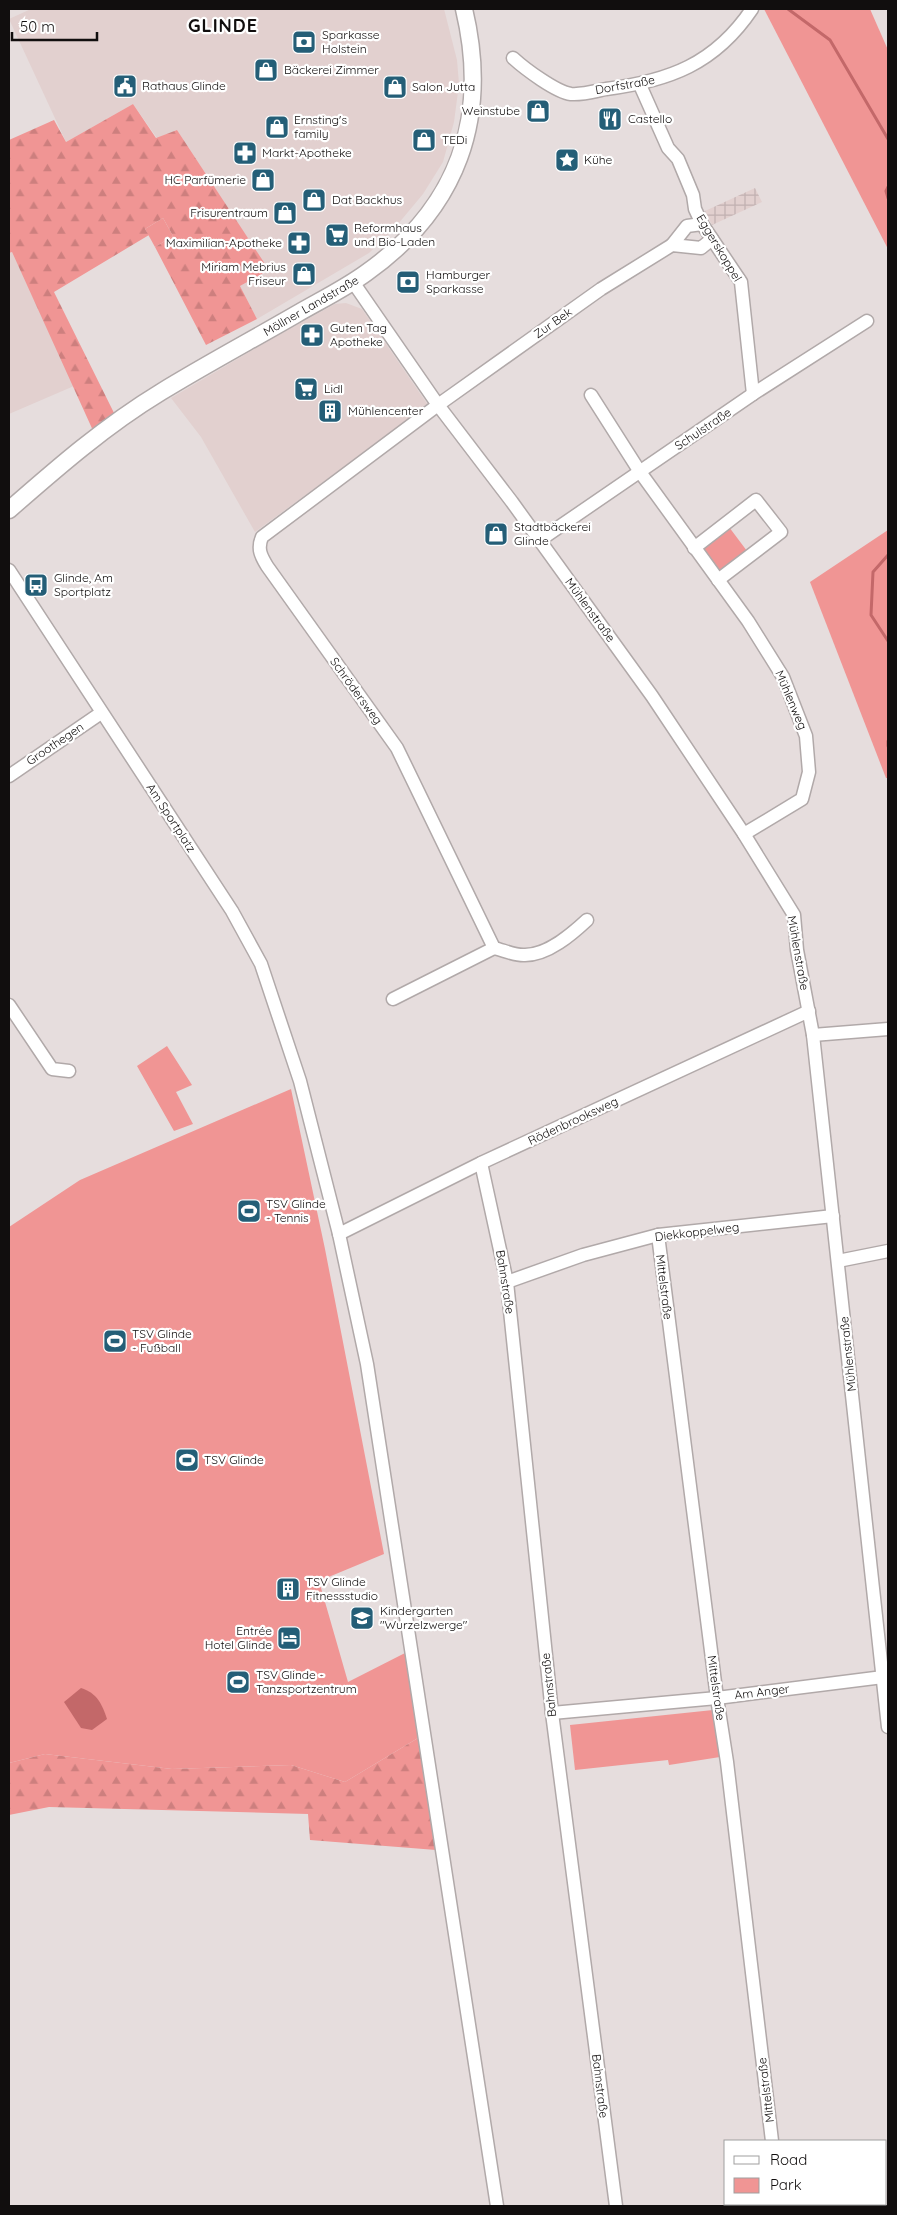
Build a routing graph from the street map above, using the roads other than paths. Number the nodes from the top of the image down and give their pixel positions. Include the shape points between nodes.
1 (464, 9) edge
2 (752, 9) edge
3 (513, 58) dead end
4 (640, 85) junction
5 (702, 224) junction
6 (712, 238) junction
7 (672, 245) junction
8 (353, 282) junction
9 (867, 321) dead end
10 (753, 394) junction
11 (591, 395) dead end
12 (438, 405) junction
13 (640, 472) junction
14 (9, 510) edge
15 (540, 540) junction
16 (694, 548) junction
17 (9, 570) edge
18 (718, 580) junction
19 (101, 713) junction
20 (9, 776) edge
21 (744, 834) junction
22 (587, 920) dead end
23 (494, 948) junction
24 (394, 999) dead end
25 (9, 1005) edge
26 (809, 1011) junction
27 (888, 1029) edge
28 (814, 1035) junction
29 (69, 1071) dead end
30 (480, 1164) junction
31 (833, 1216) junction
32 (339, 1234) junction
33 (658, 1236) junction
34 (888, 1252) edge
35 (838, 1261) junction
36 (507, 1282) junction
37 (883, 1677) junction
38 (717, 1698) junction
39 (552, 1713) junction
40 (888, 1727) edge
41 (772, 2140) edge
42 (498, 2206) edge
43 (616, 2206) edge

1 - 8 main road, Möllner Landstraße via 472,48 473,82 470,122 458,164 444,191 402,243
2 - 4 street, Dorfstraße via 720,46 704,58 671,75
3 - 4 street, Dorfstraße via 531,74 571,94
4 - 5 street, Eggerskoppel via 661,136 682,168
5 - 6 street, Eggerskoppel
5 - 7 street, Zur Bek via 687,226
6 - 7 street via 701,248
6 - 10 street, Eggerskoppel via 741,282
7 - 12 street, Zur Bek via 601,289
8 - 12 street, Mühlenstraße
8 - 14 main road, Möllner Landstraße via 133,410 62,463
9 - 10 street, Schulstraße
10 - 13 street, Schulstraße
11 - 13 street, Mühlenweg
12 - 15 street, Mühlenstraße
12 - 23 street, Schrödersweg via 271,529 262,537 260,555 396,748
13 - 15 street, Schulstraße
13 - 16 street, Mühlenweg
15 - 21 street, Mühlenstraße via 652,696
16 - 18 street, Mühlenweg
16 - 18 street via 756,500 781,532
17 - 19 street, Am Sportplatz
18 - 21 street, Mühlenweg via 783,677 806,736 809,772 802,799
19 - 20 street, Groothegen
19 - 32 street, Am Sportplatz via 227,904 267,979 300,1081
21 - 26 street, Mühlenstraße via 794,915
22 - 23 street via 571,935 549,948 525,956
23 - 24 street
25 - 29 street via 52,1069
26 - 28 street, Mühlenstraße
26 - 30 street, Rödenbrooksweg
27 - 28 street
28 - 31 street, Mühlenstraße
30 - 32 street, Rödenbrooksweg
30 - 36 street, Bahnstraße
31 - 33 street, Diekkoppelweg
31 - 35 street, Mühlenstraße
32 - 42 street, Am Sportplatz via 367,1364
33 - 36 street, Diekkoppelweg via 582,1255
33 - 38 street, Mittelstraße
34 - 35 street
35 - 37 street, Mühlenstraße
36 - 39 street, Bahnstraße
37 - 38 street, Am Anger
37 - 40 street, Mühlenstraße
38 - 39 street, Am Anger
38 - 41 street, Mittelstraße
39 - 43 street, Bahnstraße

